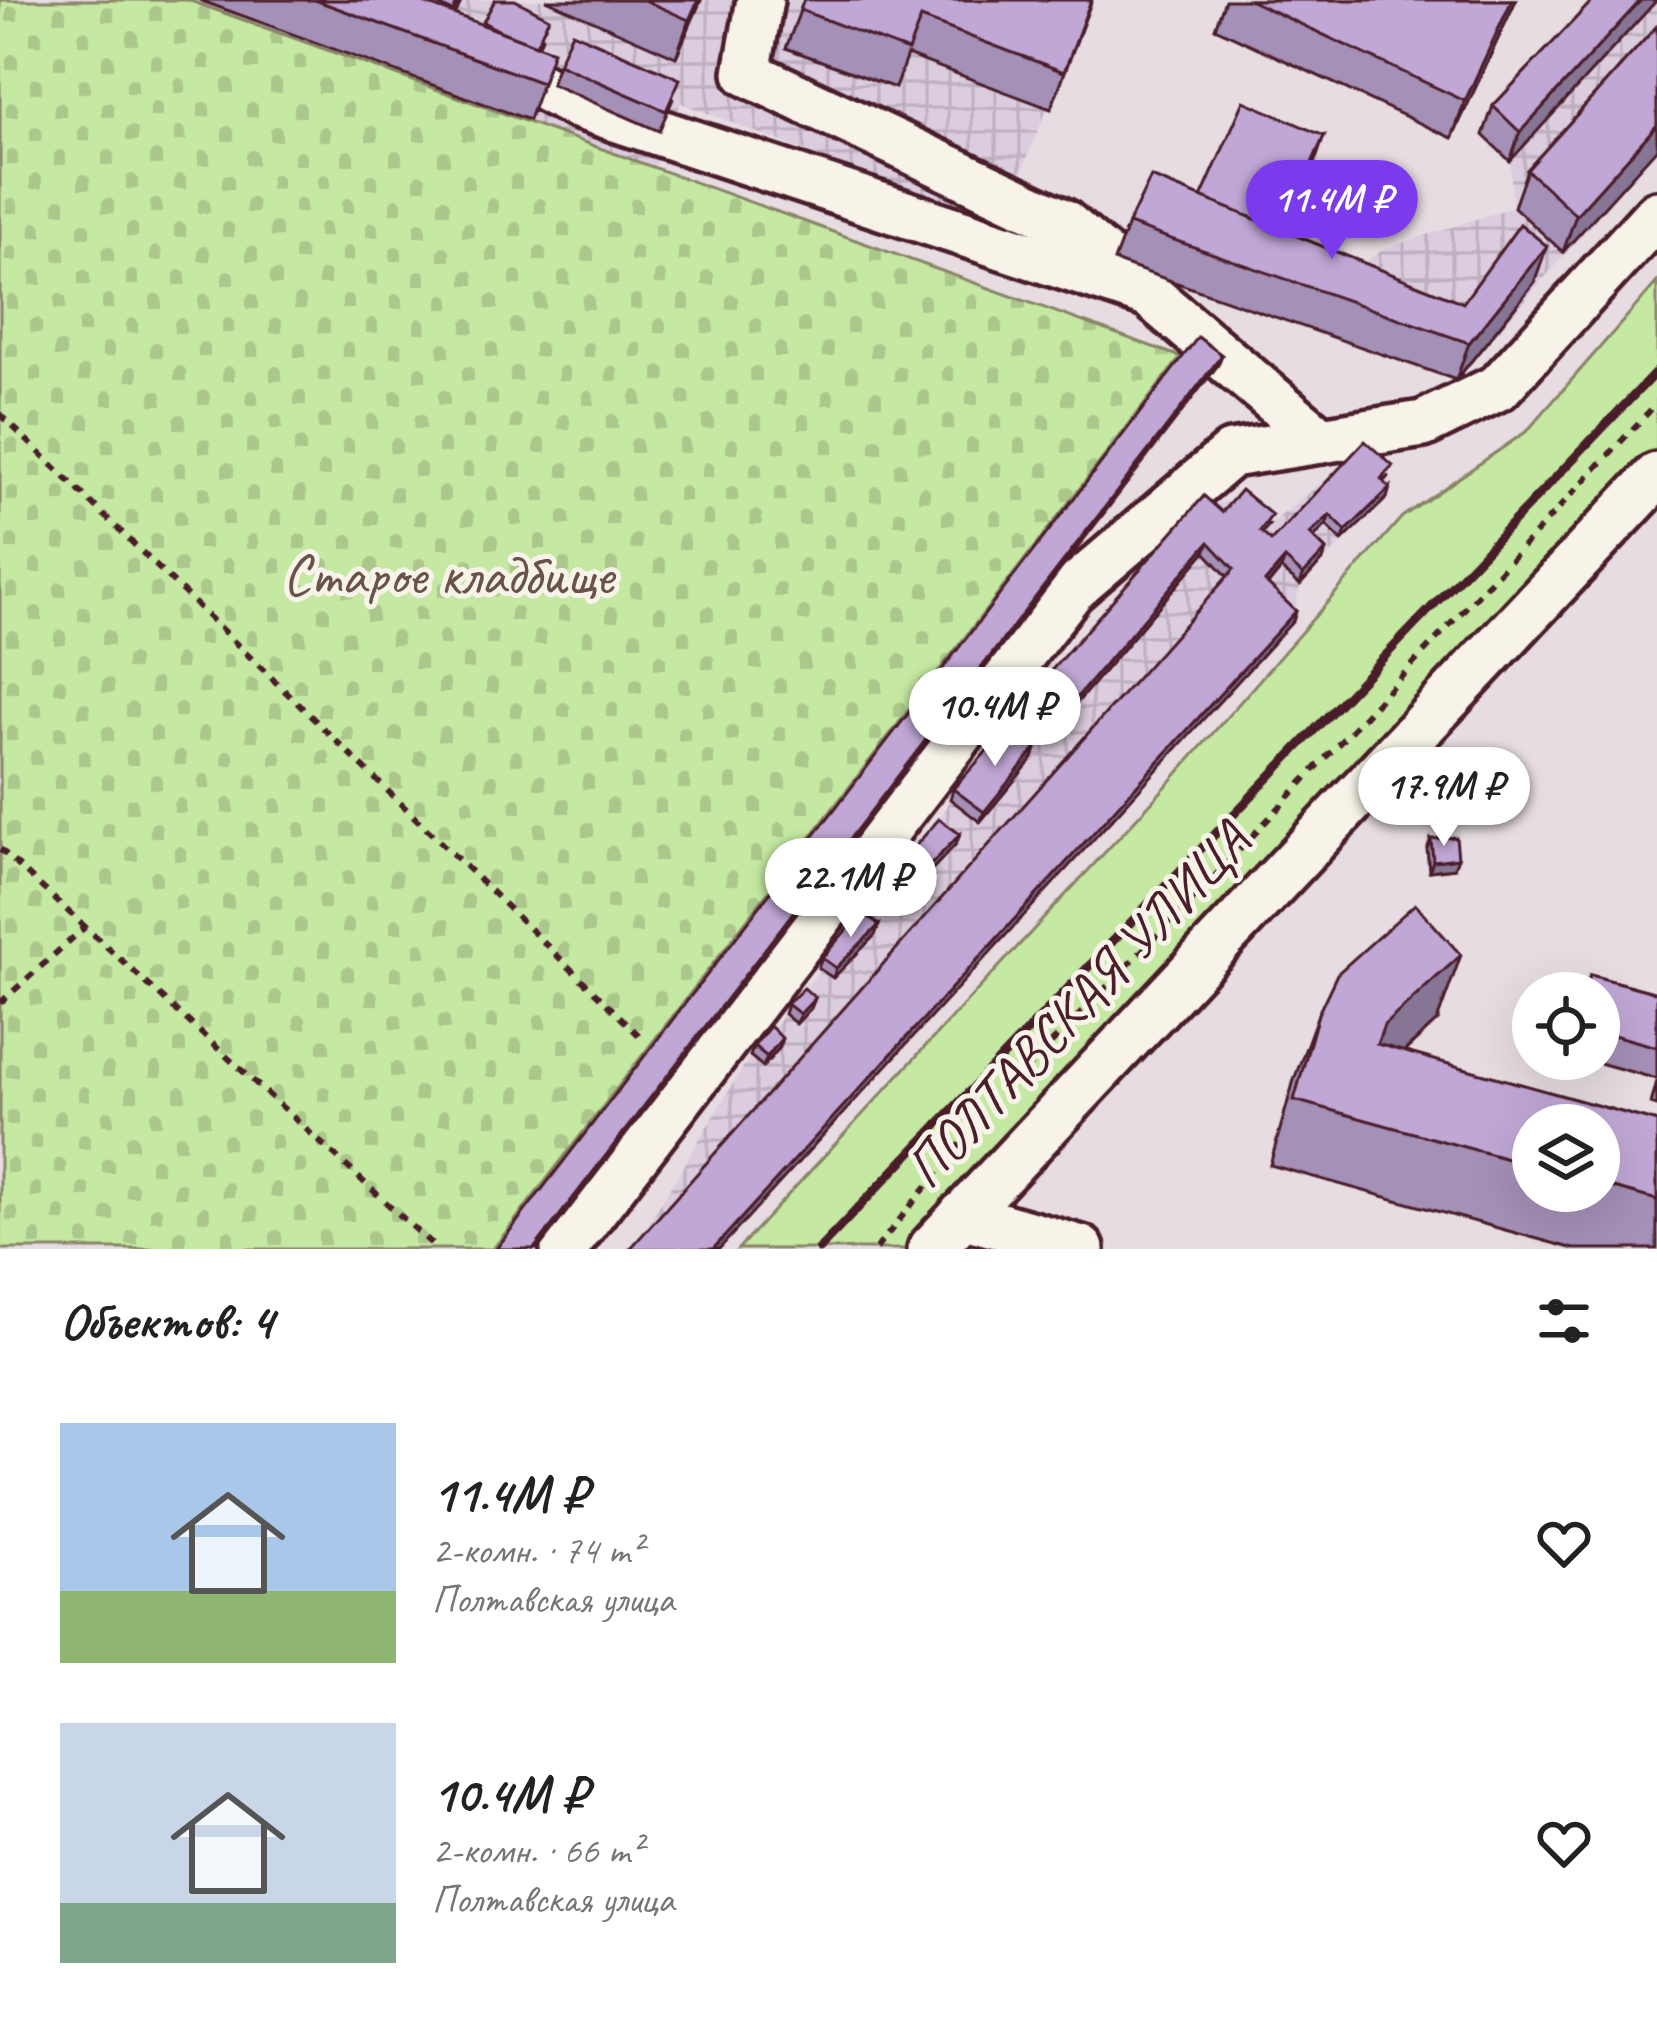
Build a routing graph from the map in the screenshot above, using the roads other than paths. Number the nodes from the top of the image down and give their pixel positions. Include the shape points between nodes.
1 (760, 0) edge
2 (452, 44) edge
3 (1657, 214) edge
4 (1150, 295) junction
5 (1321, 440) junction
6 (1657, 476) edge
7 (962, 1215) junction
8 (565, 1249) edge
9 (931, 1249) edge
10 (1081, 1249) edge

1 - 4 street via 747,73 1064,222
2 - 4 street via 577,105
3 - 5 street via 1499,387 1423,424
4 - 5 street
5 - 8 street via 1231,454 1072,591
6 - 7 street, ПОЛТАВСКАЯ УЛИЦА
7 - 9 street, ПОЛТАВСКАЯ УЛИЦА
7 - 10 street

